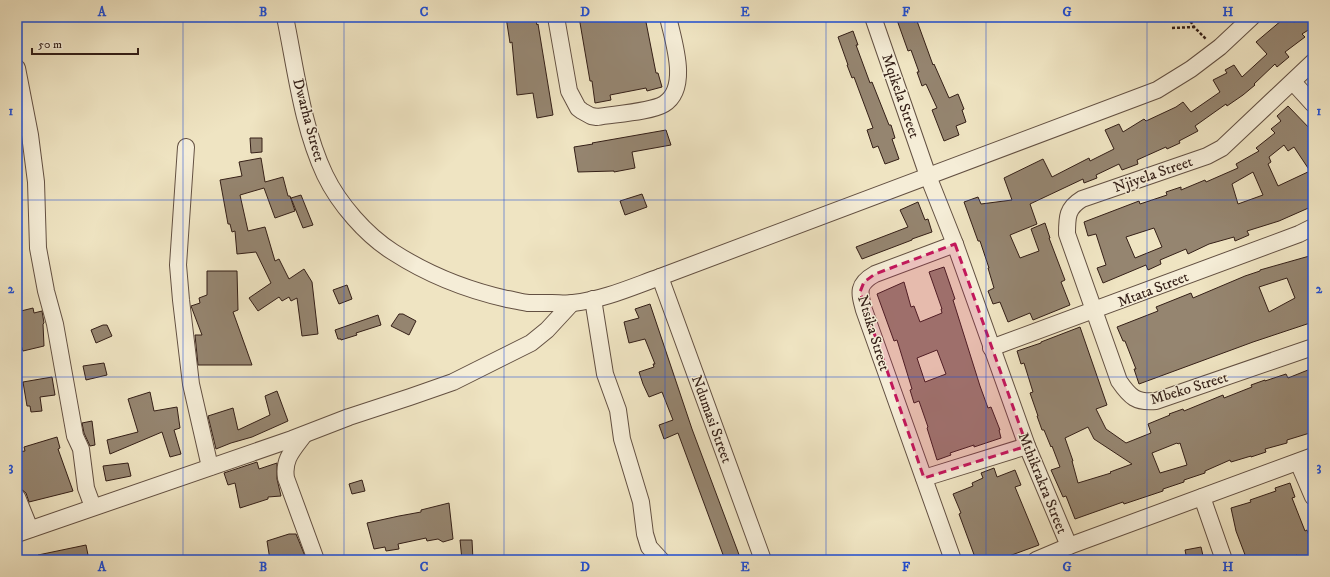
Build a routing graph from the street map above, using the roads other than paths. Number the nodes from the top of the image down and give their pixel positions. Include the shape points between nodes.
1 (285, 17) edge
2 (556, 17) edge
3 (668, 17) edge
4 (873, 17) edge
5 (1252, 17) edge
6 (1313, 62) edge
7 (17, 68) edge
8 (1293, 82) junction
9 (1313, 104) edge
10 (186, 147) dead end
11 (928, 176) junction
12 (1313, 227) edge
13 (955, 244) junction
14 (660, 277) junction
15 (593, 299) junction
16 (572, 303) junction
17 (1094, 311) junction
18 (1313, 347) edge
19 (992, 348) junction
20 (304, 435) junction
21 (1027, 446) junction
22 (1306, 459) edge
23 (210, 467) junction
24 (924, 478) junction
25 (17, 497) edge
26 (1202, 497) junction
27 (1313, 497) edge
28 (93, 507) junction
29 (24, 531) edge
30 (1069, 546) junction
31 (316, 560) edge
32 (661, 560) edge
33 (763, 560) edge
34 (953, 560) edge
35 (1036, 560) edge
36 (1224, 560) edge

1 - 16 street, Dwarha Street via 303,108 316,152 342,205 366,230 392,251 428,272 457,284 489,295 527,303
2 - 3 street via 569,91 578,108 597,117 650,109 664,104 674,95 678,66
4 - 11 street, Mqikela Street
5 - 11 street, Dwarha Street via 1191,69 1157,90
6 - 8 street, Njiyela Street
7 - 28 street via 35,174 38,248 55,324 75,436 81,449 86,488
8 - 9 street
8 - 17 street, Njiyela Street via 1214,153 1082,198 1071,207 1067,234
10 - 23 street via 178,265 192,384
11 - 13 street, Mthikrakra Street
11 - 14 street, Dwarha Street
12 - 17 street, Mtata Street
13 - 19 street, Mthikrakra Street
13 - 24 street, Ntsika Street via 875,274 864,282 860,292 864,310
14 - 15 street, Dwarha Street
14 - 33 street, Ndumasi Street
15 - 16 street, Dwarha Street
15 - 32 street via 605,374 618,410 622,439 641,502 645,534 649,547
16 - 20 street via 531,343 500,359 453,382 349,416
17 - 18 street, Mbeko Street via 1119,381 1126,392 1136,400 1145,402
17 - 19 street, Mtata Street
19 - 21 street, Mthikrakra Street
20 - 23 street
20 - 31 street via 287,458 284,469
21 - 24 street
21 - 30 street, Mthikrakra Street
22 - 26 street, Mthikrakra Street
22 - 27 street
23 - 28 street
24 - 34 street, Ntsika Street
25 - 29 street
26 - 30 street, Mthikrakra Street
26 - 36 street
28 - 29 street
30 - 35 street

